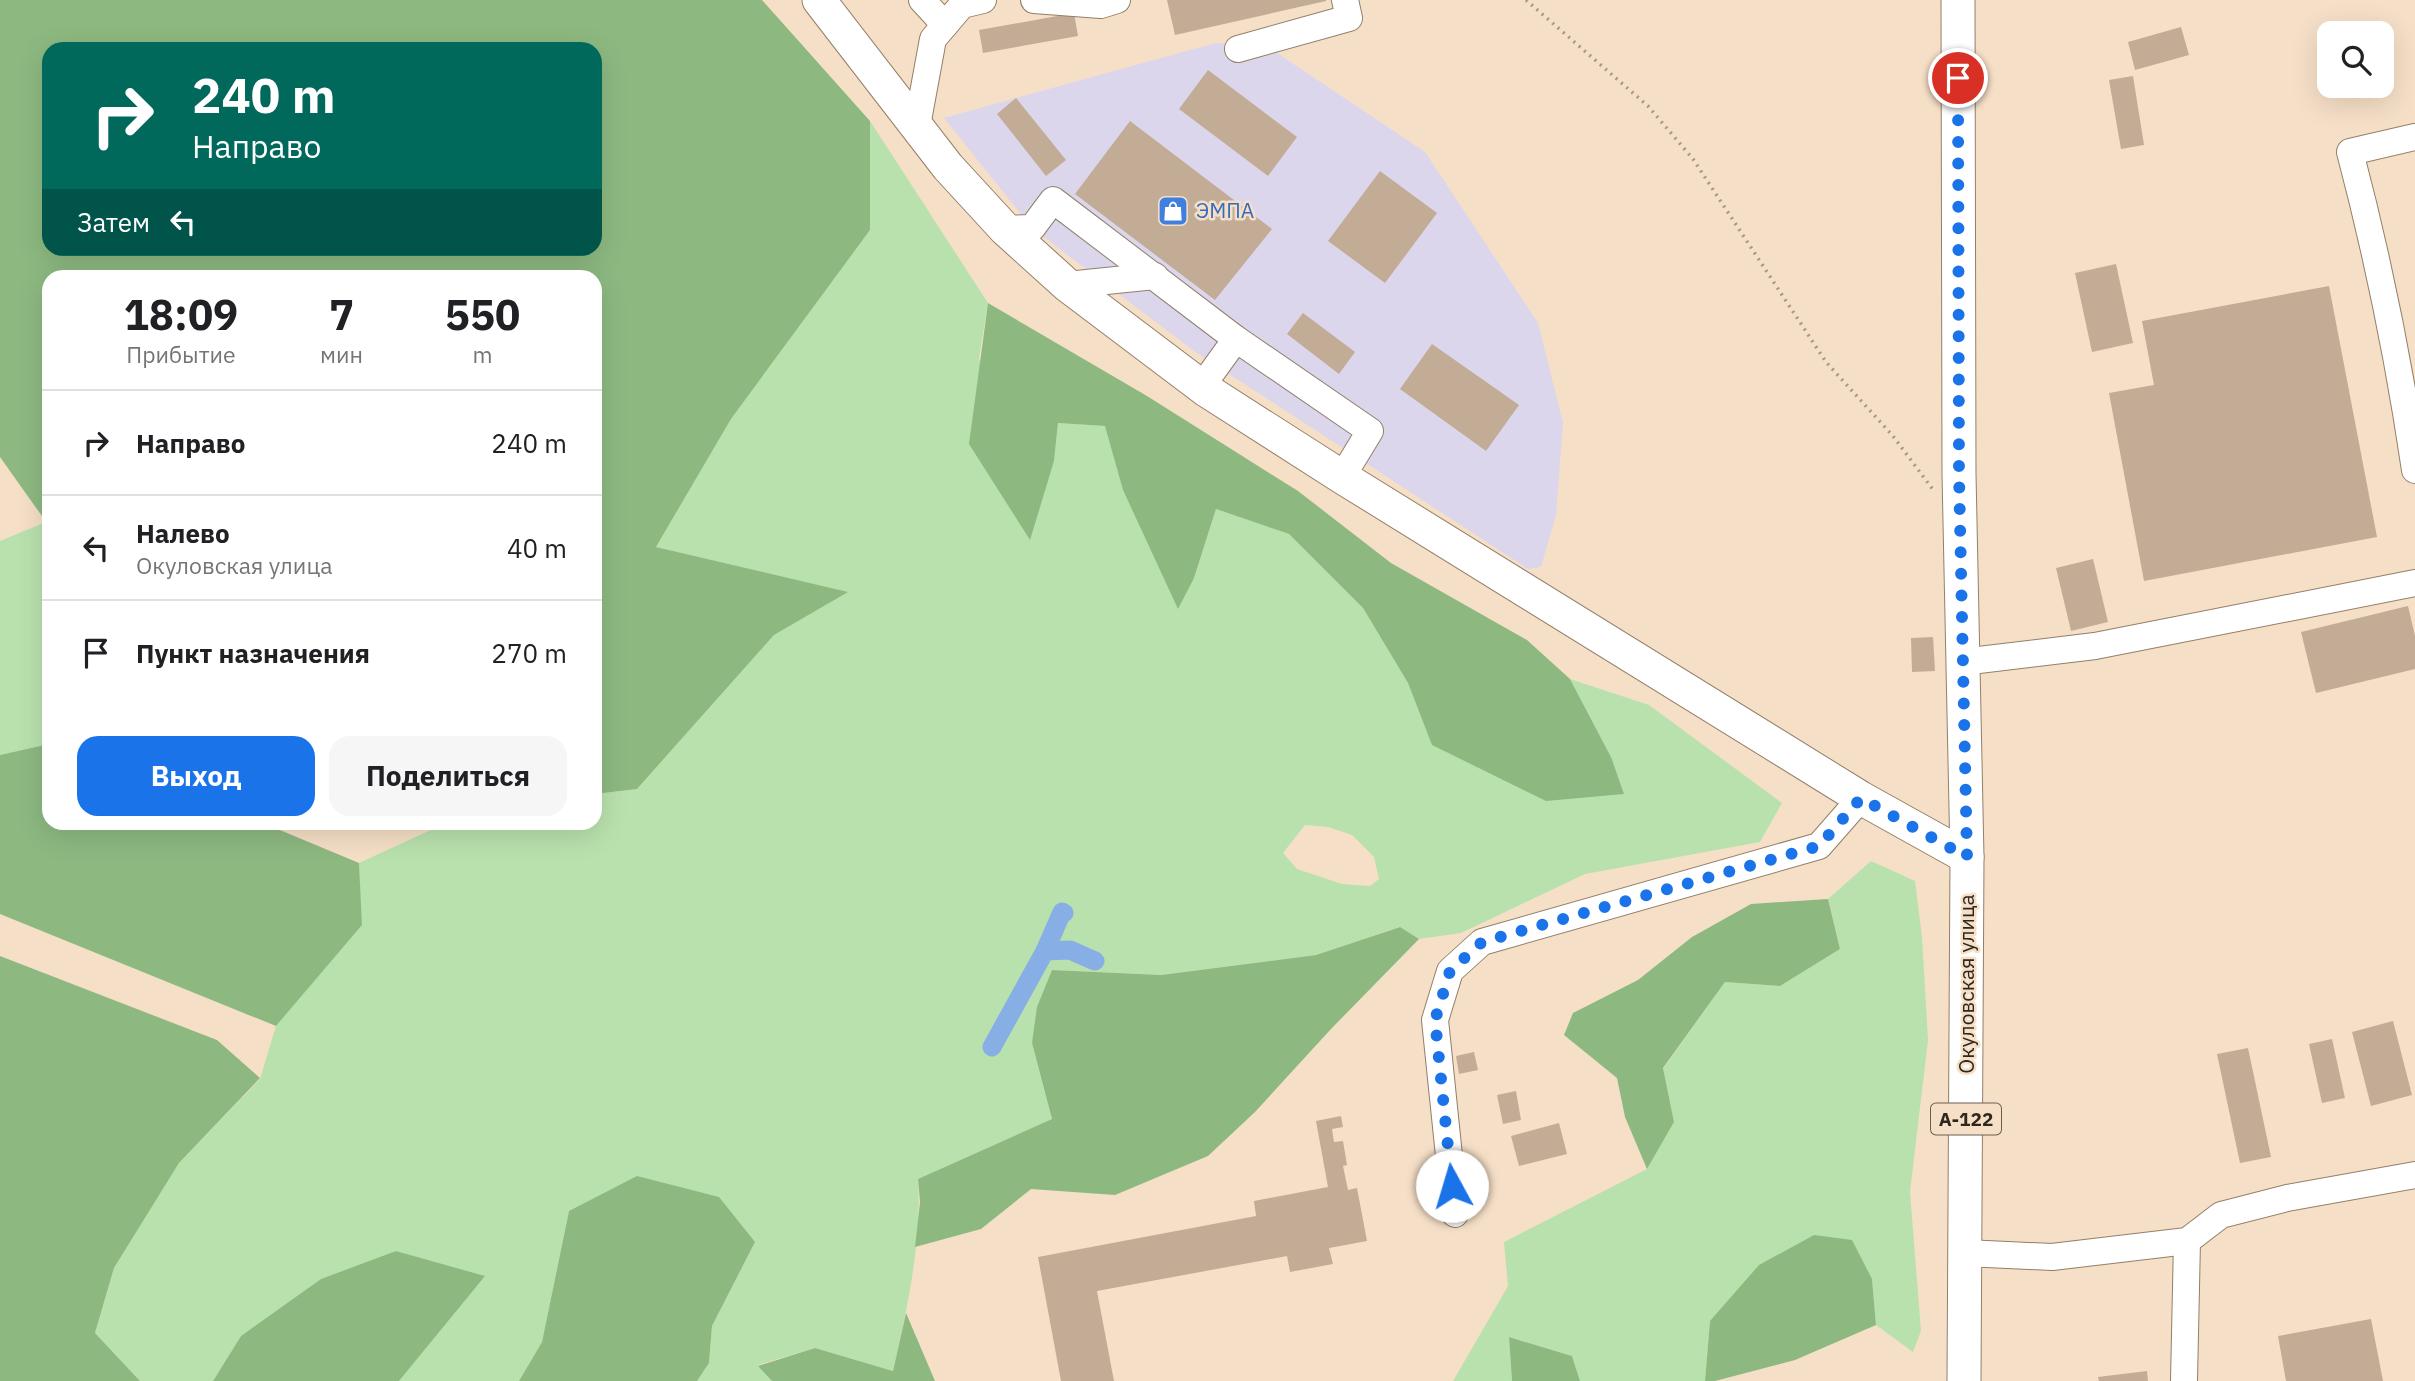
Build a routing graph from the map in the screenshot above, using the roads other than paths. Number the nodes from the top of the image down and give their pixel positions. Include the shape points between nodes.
1 (819, 0) edge
2 (922, 0) edge
3 (983, 0) edge
4 (1034, 0) edge
5 (1117, 0) edge
6 (1345, 0) edge
7 (1958, 0) edge
8 (1060, 1) edge
9 (945, 24) junction
10 (1238, 49) dead end
11 (916, 126) junction
12 (2415, 137) edge
13 (1005, 229) junction
14 (1155, 276) junction
15 (1067, 285) junction
16 (1236, 339) junction
17 (1202, 386) junction
18 (2415, 470) edge
19 (1342, 477) junction
20 (2415, 583) edge
21 (1962, 662) junction
22 (1861, 798) junction
23 (1967, 857) junction
24 (2415, 1175) edge
25 (1455, 1214) dead end
26 (2187, 1241) junction
27 (1965, 1253) junction
28 (1964, 1381) edge
29 (2184, 1381) edge

1 - 11 main road
2 - 9 lane
3 - 9 lane via 962,5
4 - 8 lane
5 - 8 lane via 1101,5
6 - 10 lane via 1349,19
7 - 21 main road, Окуловская улица / А-122
9 - 11 lane via 933,39
11 - 13 main road
12 - 18 lane via 2350,152 2397,352
13 - 14 lane via 1032,228 1053,200
13 - 15 main road
14 - 15 lane
14 - 16 lane
15 - 17 main road
16 - 17 lane
16 - 19 lane via 1370,430
17 - 19 main road
19 - 22 main road
20 - 21 lane via 2095,646
21 - 23 main road, Окуловская улица / А-122
22 - 23 main road
22 - 25 lane via 1819,846 1482,942 1450,971 1435,1020
23 - 27 main road, Окуловская улица / А-122
24 - 26 lane via 2221,1214
26 - 27 lane via 2052,1257
26 - 29 lane
27 - 28 main road, Окуловская улица / А-122

